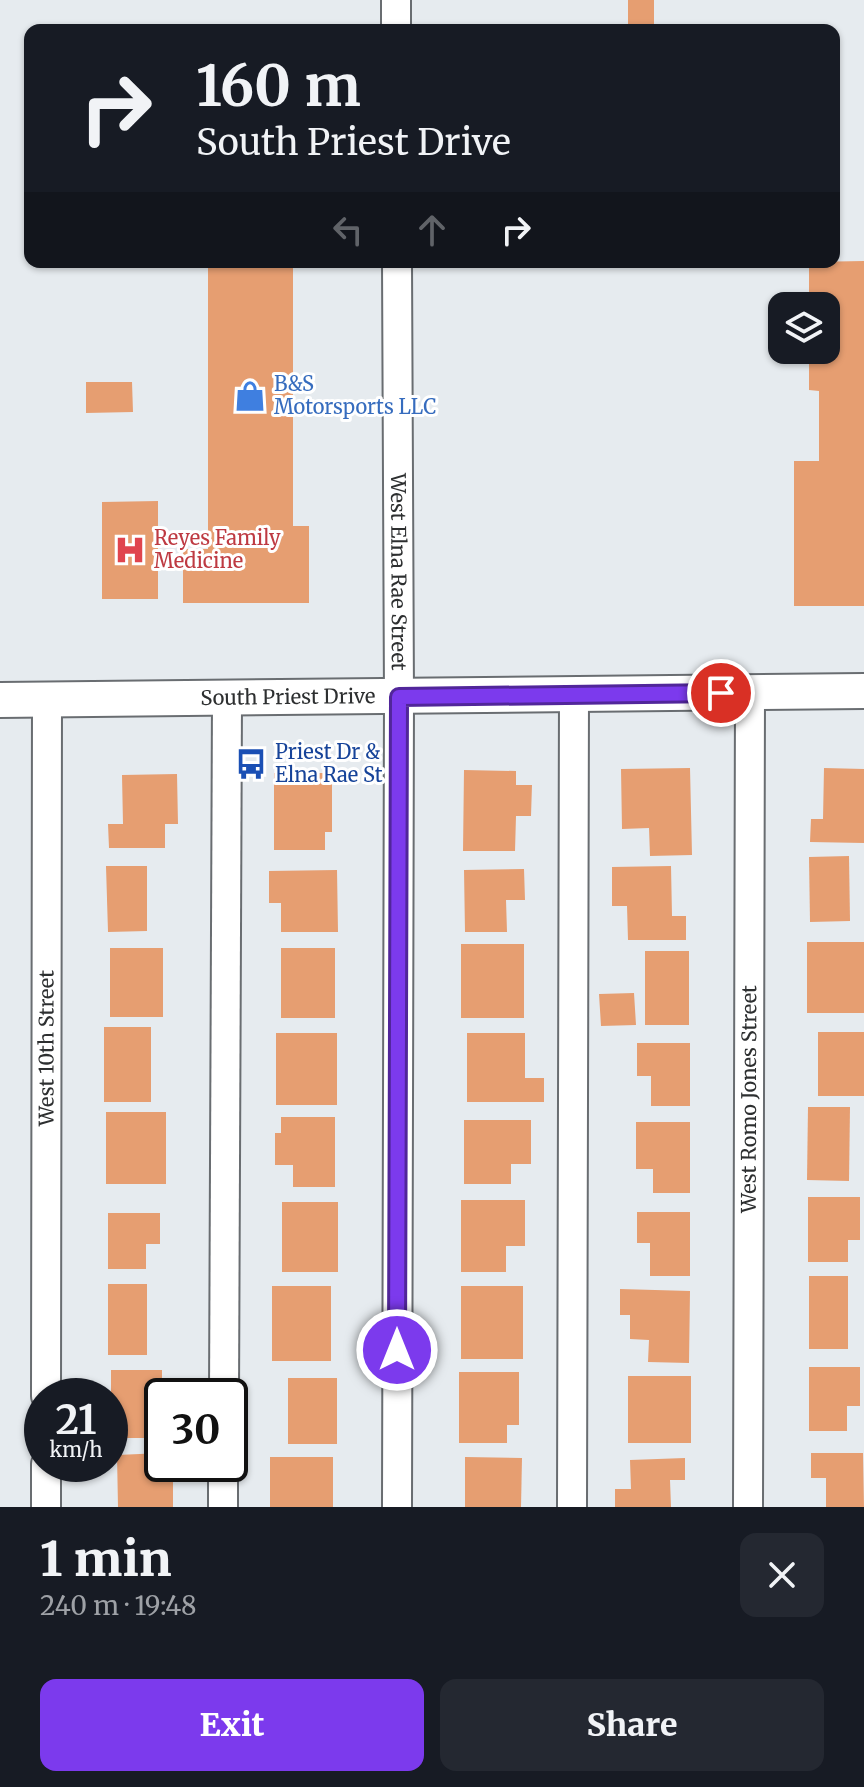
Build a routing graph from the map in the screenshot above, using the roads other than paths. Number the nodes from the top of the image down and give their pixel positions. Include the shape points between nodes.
1 (396, 0) edge
2 (396, 24) edge
3 (397, 268) edge
4 (864, 691) edge
5 (750, 693) junction
6 (574, 695) junction
7 (399, 697) junction
8 (227, 699) junction
9 (0, 700) edge
10 (47, 700) junction
11 (46, 1378) edge
12 (224, 1378) edge
13 (46, 1482) edge
14 (223, 1482) edge
15 (46, 1507) edge
16 (223, 1507) edge
17 (397, 1507) edge
18 (572, 1507) edge
19 (748, 1507) edge

1 - 2 street
3 - 7 street, West Elna Rae Street
4 - 5 main road, South Priest Drive
5 - 6 main road, South Priest Drive
5 - 19 street, West Romo Jones Street
6 - 7 main road, South Priest Drive
6 - 18 street
7 - 8 main road, South Priest Drive
7 - 17 street, West Elna Rae Street
8 - 10 main road, South Priest Drive
8 - 12 street
9 - 10 main road, South Priest Drive
10 - 11 street, West 10th Street
13 - 15 street
14 - 16 street

